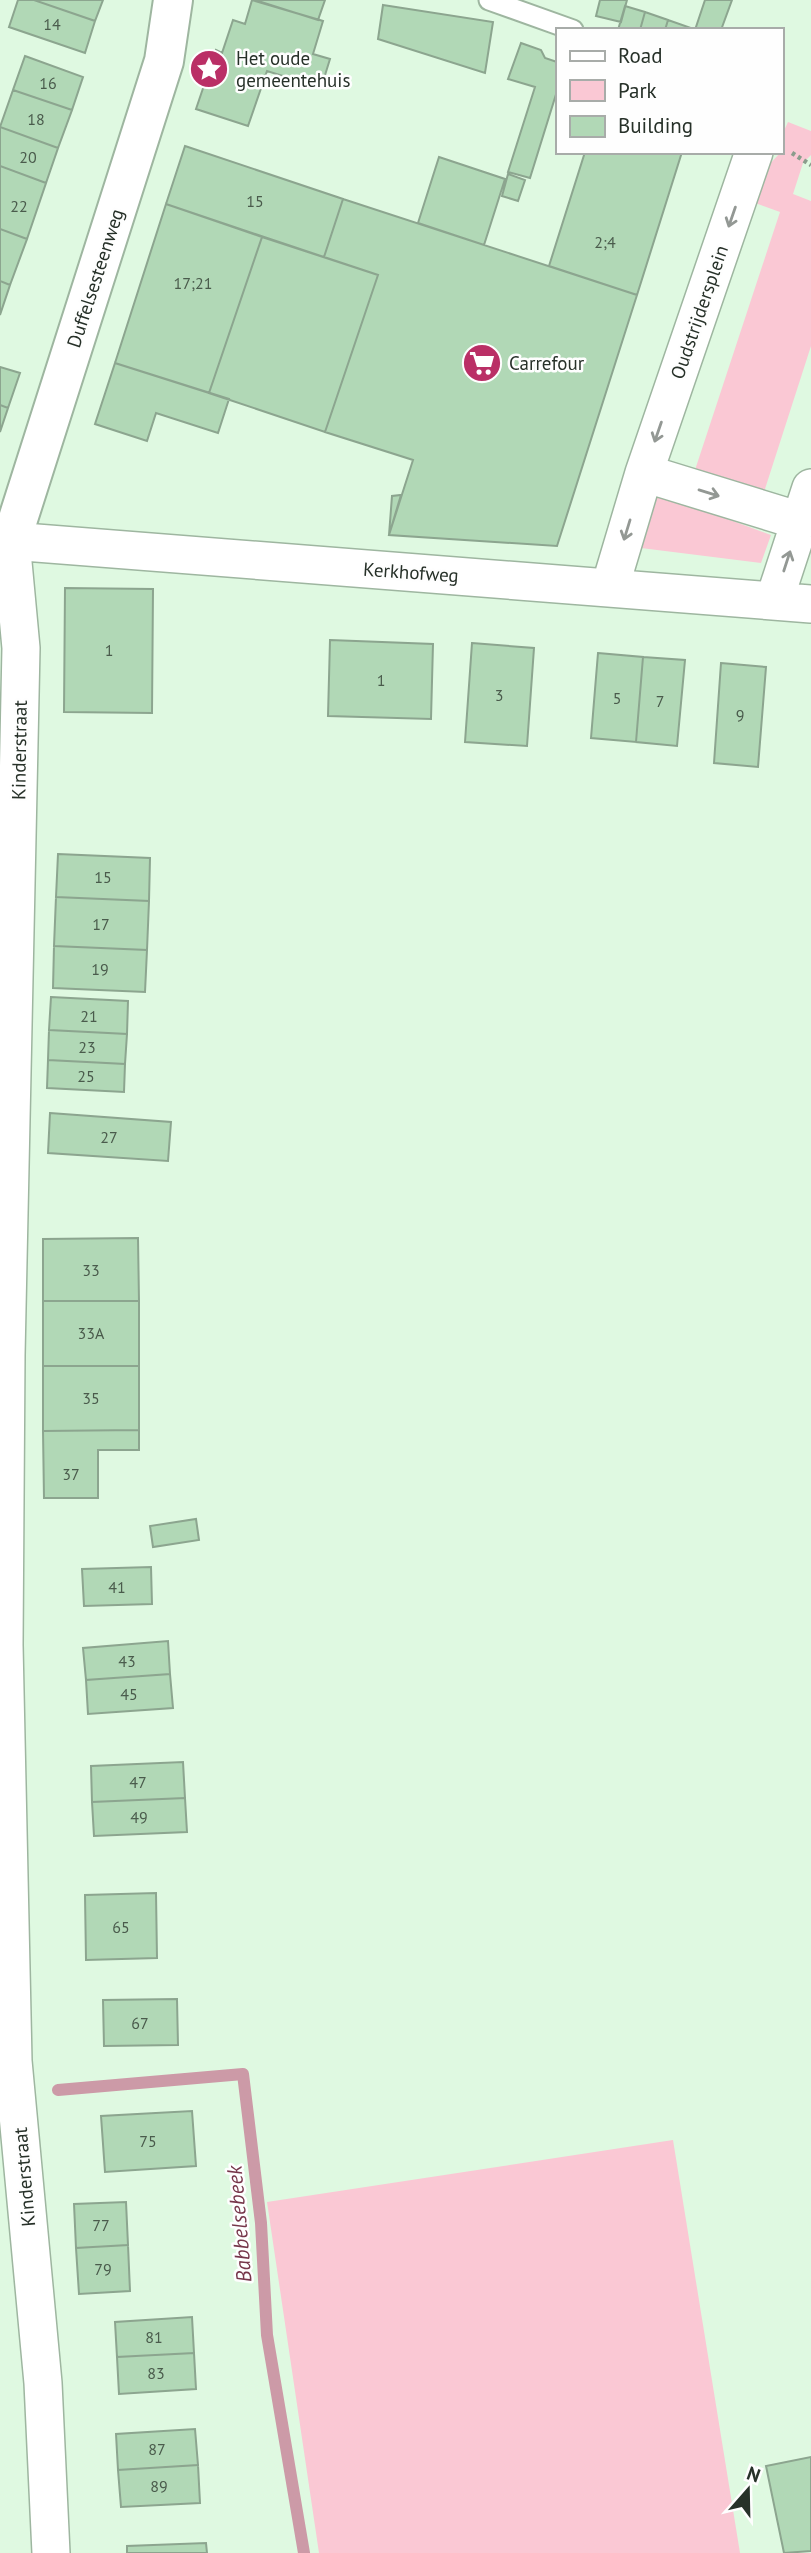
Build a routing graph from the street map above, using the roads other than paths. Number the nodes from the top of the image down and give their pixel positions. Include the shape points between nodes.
1 (173, 0) edge
2 (489, 0) edge
3 (566, 28) edge
4 (753, 154) edge
5 (644, 473) junction
6 (805, 504) edge
7 (5, 545) edge
8 (610, 587) junction
9 (774, 601) junction
10 (811, 604) edge
11 (51, 2553) edge

1 - 7 street, Duffelsesteenweg via 164,61
2 - 3 lane
4 -> 5 street, Oudstrijdersplein
5 -> 6 street
5 -> 8 street, Oudstrijdersplein
9 -> 6 street
7 - 8 street, Kerkhofweg
7 - 11 street, Kinderstraat via 21,648 4,1645 13,2061 43,2383
8 - 9 street, Kerkhofweg
9 - 10 street, Kerkhofweg

